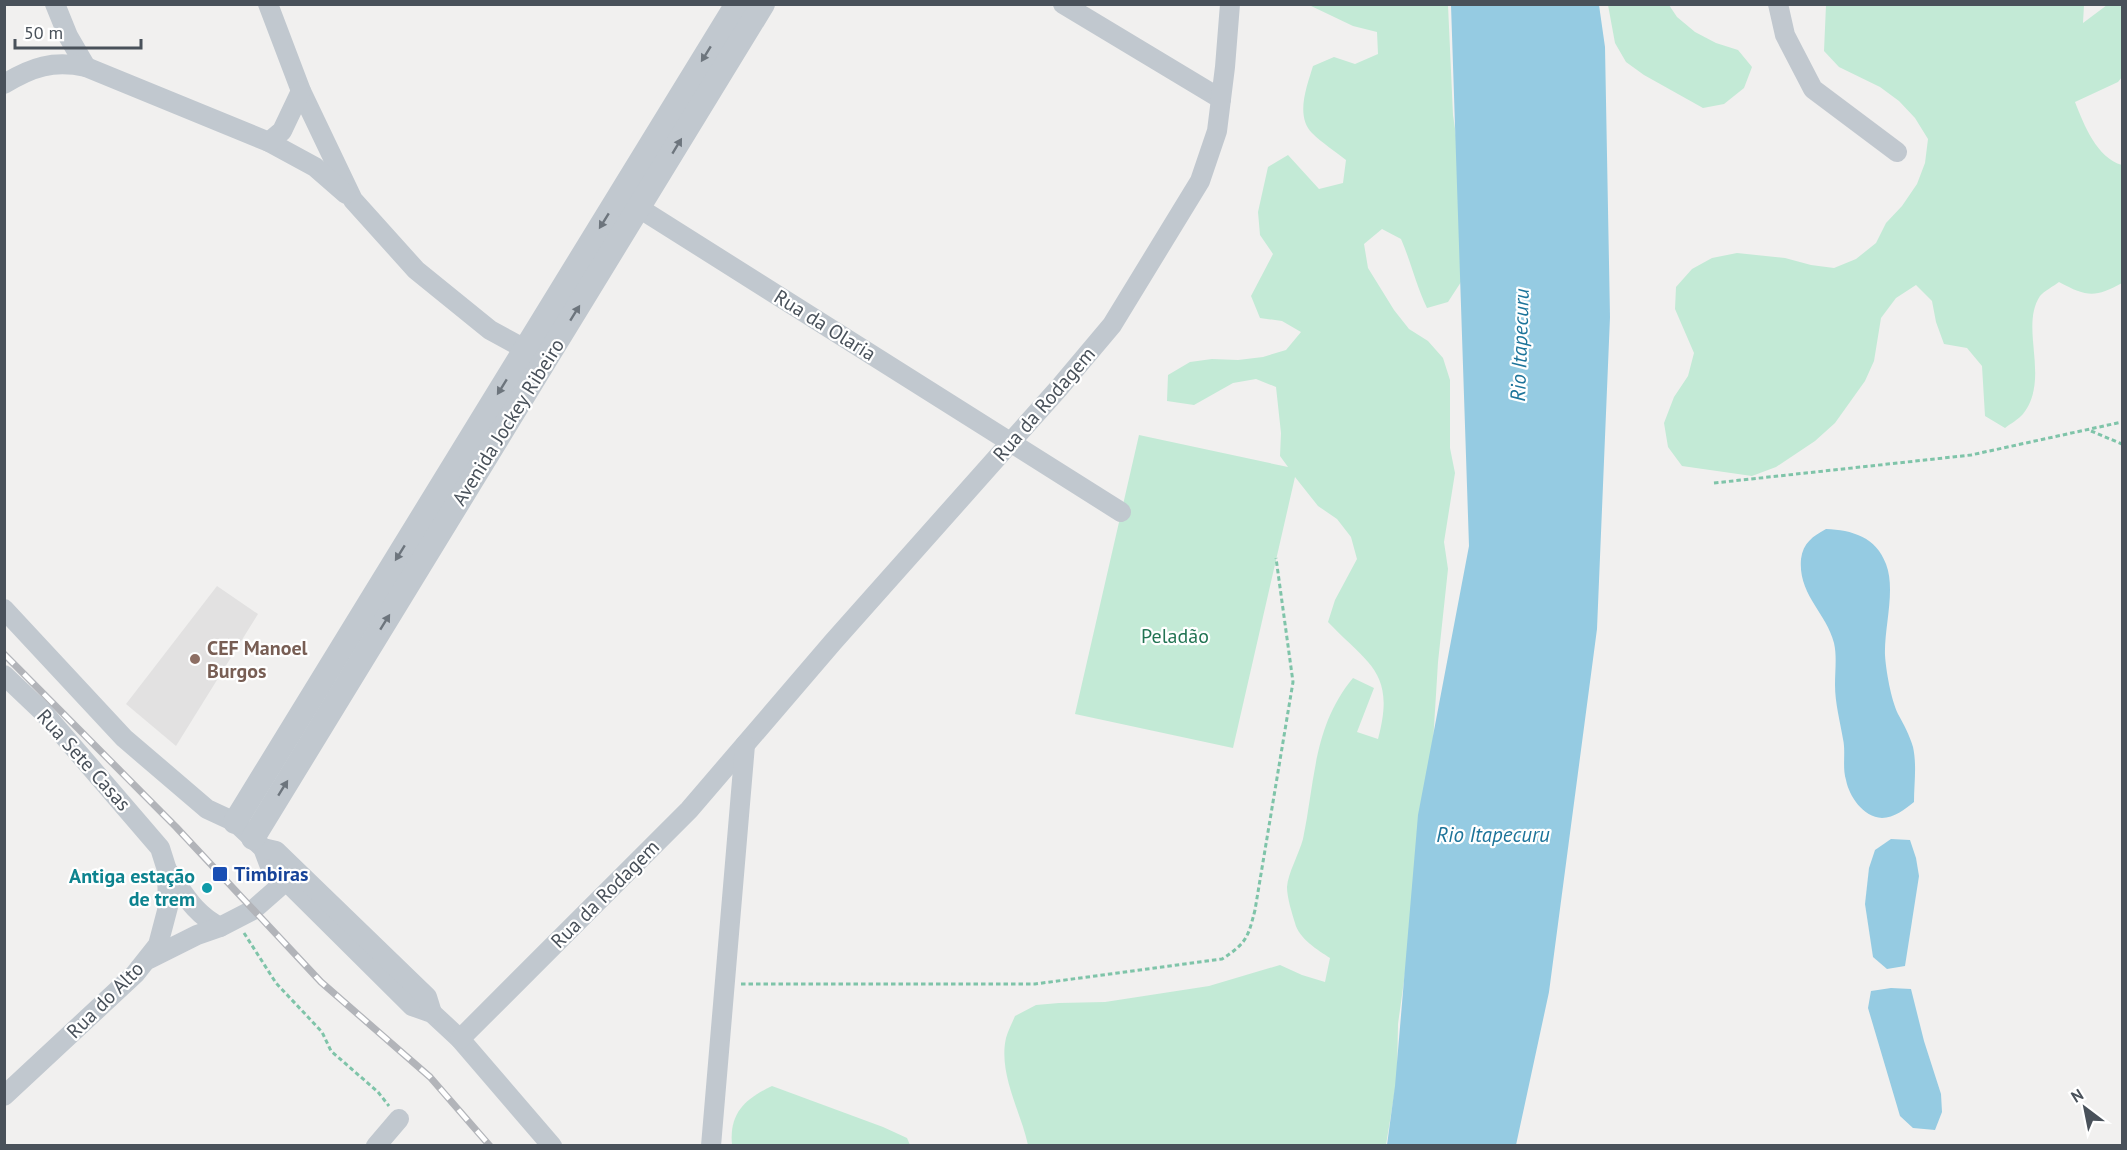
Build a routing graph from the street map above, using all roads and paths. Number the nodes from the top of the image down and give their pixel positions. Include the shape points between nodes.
1 (55, 4) edge
2 (268, 4) edge
3 (737, 4) edge
4 (763, 4) edge
5 (1064, 4) edge
6 (1230, 4) edge
7 (1779, 4) edge
8 (86, 67) junction
9 (4, 84) edge
10 (301, 91) junction
11 (1221, 99) junction
12 (269, 142) junction
13 (1897, 152) dead end
14 (353, 200) junction
15 (639, 208) junction
16 (525, 349) junction
17 (2122, 422) edge
18 (2091, 430) junction
19 (1011, 442) junction
20 (2122, 444) edge
21 (1714, 483) dead end
22 (1121, 512) dead end
23 (1276, 558) dead end
24 (4, 609) edge
25 (4, 675) edge
26 (745, 745) junction
27 (250, 836) junction
28 (160, 848) joint
29 (167, 870) junction
30 (286, 880) junction
31 (227, 923) junction
32 (145, 961) junction
33 (725, 984) junction
34 (432, 1013) junction
35 (460, 1039) junction
36 (4, 1096) edge
37 (399, 1119) joint
38 (376, 1146) edge
39 (552, 1146) edge
40 (711, 1146) edge

1 - 8 street
2 - 10 street
3 -> 16 street, Avenida Jockey Ribeiro
15 -> 4 street, Avenida Jockey Ribeiro
5 - 11 street
6 - 11 street, Rua da Rodagem
7 - 13 street via 1785,35 1813,89
8 - 9 street via 47,64
8 - 12 street
10 - 12 street via 282,131
10 - 14 street
11 - 19 street, Rua da Rodagem via 1200,181 1112,325
12 - 14 street via 315,167
14 - 16 street via 416,270 490,330
15 - 19 street, Rua da Olaria
27 -> 15 street, Avenida Jockey Ribeiro
16 -> 27 street, Avenida Jockey Ribeiro
17 - 18 path
18 - 20 path
18 - 21 path via 1971,455
19 - 22 street, Rua da Olaria
19 - 26 street, Rua da Rodagem
23 - 33 path via 1293,682 1255,910 1249,935 1237,949 1222,958 1035,984
24 - 27 street via 124,738 207,809
25 - 28 street, Rua Sete Casas via 44,713
26 - 33 street
26 - 35 street, Rua da Rodagem via 689,810
27 - 30 street via 269,864
27 - 34 street via 276,851 427,997
28 - 29 street, Rua do Alto
29 - 31 street via 191,906 205,919
29 - 32 street, Rua do Alto via 168,907 158,945
30 - 31 street via 253,910
30 - 34 street via 411,1006
31 - 32 street
31 - 37 path via 322,1032 331,1051 378,1092
32 - 36 street, Rua do Alto
33 - 40 street
34 - 35 street
35 - 39 street
37 - 38 street

